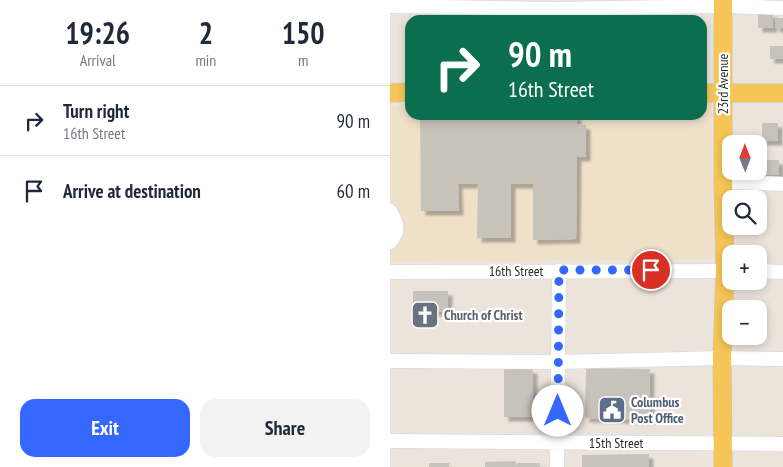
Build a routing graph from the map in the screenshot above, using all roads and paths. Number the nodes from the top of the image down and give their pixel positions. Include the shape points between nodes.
1 (723, 3) edge
2 (390, 6) edge
3 (783, 8) edge
4 (554, 10) edge
5 (390, 92) edge
6 (405, 92) edge
7 (707, 93) edge
8 (723, 93) junction
9 (783, 93) edge
10 (723, 182) junction
11 (783, 184) edge
12 (390, 210) edge
13 (390, 242) edge
14 (727, 245) edge
15 (559, 270) junction
16 (722, 271) edge
17 (767, 271) edge
18 (390, 272) edge
19 (783, 272) edge
20 (727, 290) edge
21 (722, 358) junction
22 (783, 359) edge
23 (390, 361) edge
24 (558, 362) junction
25 (390, 442) edge
26 (557, 443) junction
27 (722, 443) junction
28 (783, 444) edge
29 (557, 467) edge
30 (723, 467) edge

1 - 3 street
1 - 4 street
1 - 8 main road, 23rd Avenue
2 - 4 street
5 - 6 main road
7 - 8 main road
8 - 9 main road
8 - 10 main road, 23rd Avenue
10 - 11 street
10 - 14 main road, 23rd Avenue
12 - 13 street via 397,228
15 - 16 street, 16th Street
15 - 18 street, 16th Street
15 - 24 street
17 - 19 street
20 - 21 main road, 23rd Avenue
21 - 22 street
21 - 24 street
21 - 27 main road, 23rd Avenue
23 - 24 street
24 - 26 street
25 - 26 street, 15th Street
26 - 27 street, 15th Street
26 - 29 street
27 - 28 street, 15th Street
27 - 30 main road, 23rd Avenue

